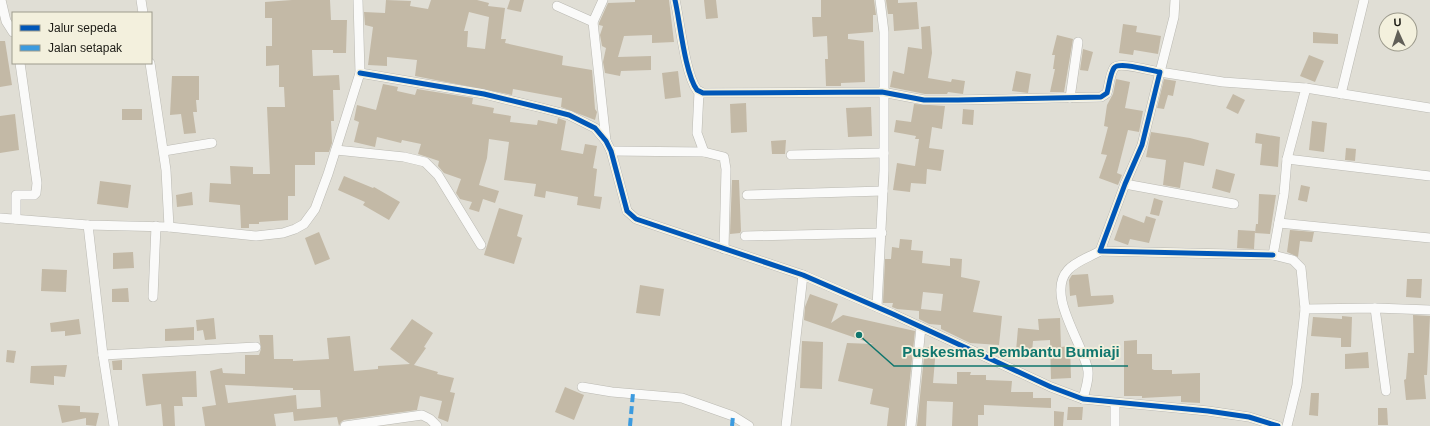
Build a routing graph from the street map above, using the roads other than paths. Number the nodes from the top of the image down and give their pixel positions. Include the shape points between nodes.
1 (1, 0) edge
2 (141, 0) edge
3 (358, 0) edge
4 (603, 0) edge
5 (675, 0) edge
6 (880, 0) edge
7 (1175, 0) edge
8 (1364, 0) edge
9 (557, 6) dead end
10 (143, 12) edge
11 (593, 22) junction
12 (12, 30) edge
13 (1078, 42) dead end
14 (20, 64) edge
15 (150, 64) edge
16 (1160, 72) junction
17 (360, 73) junction
18 (1306, 88) junction
19 (699, 92) junction
20 (882, 92) junction
21 (1341, 94) junction
22 (1070, 98) junction
23 (1430, 108) edge
24 (606, 141) junction
25 (212, 143) dead end
26 (164, 150) junction
27 (336, 150) junction
28 (611, 151) junction
29 (704, 152) junction
30 (884, 153) junction
31 (791, 155) dead end
32 (1287, 159) junction
33 (1430, 176) edge
34 (1125, 184) junction
35 (883, 191) junction
36 (747, 196) dead end
37 (1234, 204) dead end
38 (15, 211) junction
39 (0, 218) edge
40 (169, 223) junction
41 (1279, 223) junction
42 (88, 225) junction
43 (156, 226) junction
44 (882, 233) junction
45 (745, 236) dead end
46 (1430, 238) edge
47 (481, 245) dead end
48 (724, 249) junction
49 (1100, 251) junction
50 (1273, 255) junction
51 (803, 275) junction
52 (153, 297) dead end
53 (877, 307) junction
54 (1375, 308) junction
55 (1305, 309) junction
56 (1430, 310) edge
57 (921, 327) junction
58 (256, 347) dead end
59 (103, 355) junction
60 (582, 387) dead end
61 (1386, 391) dead end
62 (1083, 399) junction
63 (1115, 403) junction
64 (394, 422) edge
65 (114, 426) edge
66 (345, 426) edge
67 (437, 426) edge
68 (749, 426) edge
69 (786, 426) edge
70 (911, 426) edge
71 (1115, 426) edge
72 (1278, 426) edge
73 (1287, 426) edge

1 - 12 street via 6,21
2 - 10 street
3 - 17 street
4 - 11 street
5 - 19 street via 694,87
6 - 20 street via 884,32
7 - 16 street via 1174,17
8 - 21 street
9 - 11 street
11 - 24 street
13 - 22 street
14 - 38 street via 37,183 35,194 17,195
15 - 26 street
16 - 18 street via 1223,82
16 - 22 street via 1118,65 1113,69 1106,94 1101,97
16 - 34 street via 1144,139
17 - 24 street via 484,94 569,115 595,128
17 - 27 street
18 - 21 street
18 - 32 street
19 - 20 street
19 - 29 street via 697,133
20 - 22 street via 924,100
20 - 30 street
21 - 23 street
24 - 28 street
25 - 26 street
26 - 40 street
27 - 40 street via 315,209 304,224 295,229 256,236
27 - 47 street via 404,156 425,162 438,175
28 - 29 street
28 - 48 street via 627,211 632,216
29 - 48 street via 717,154 726,159
30 - 31 street
30 - 35 street
32 - 33 street
32 - 41 street
34 - 37 street
34 - 49 street
35 - 36 street
35 - 44 street
38 - 39 street
38 - 42 street
40 - 43 street
41 - 46 street
41 - 50 street
42 - 43 street
42 - 59 street
43 - 52 street
44 - 45 street
44 - 53 street
48 - 51 street
49 - 50 street
49 - 62 street via 1068,270 1060,291 1088,372
50 - 55 street via 1293,260 1301,268
51 - 53 street
51 - 69 street
53 - 57 street
54 - 55 street
54 - 56 street
54 - 61 street
55 - 73 street via 1297,385
57 - 62 street via 1051,387
57 - 70 street
58 - 59 street
59 - 65 street
60 - 68 street via 682,398 732,416
62 - 63 street
63 - 71 street
63 - 72 street via 1208,411
64 - 66 street
64 - 67 street via 422,415

